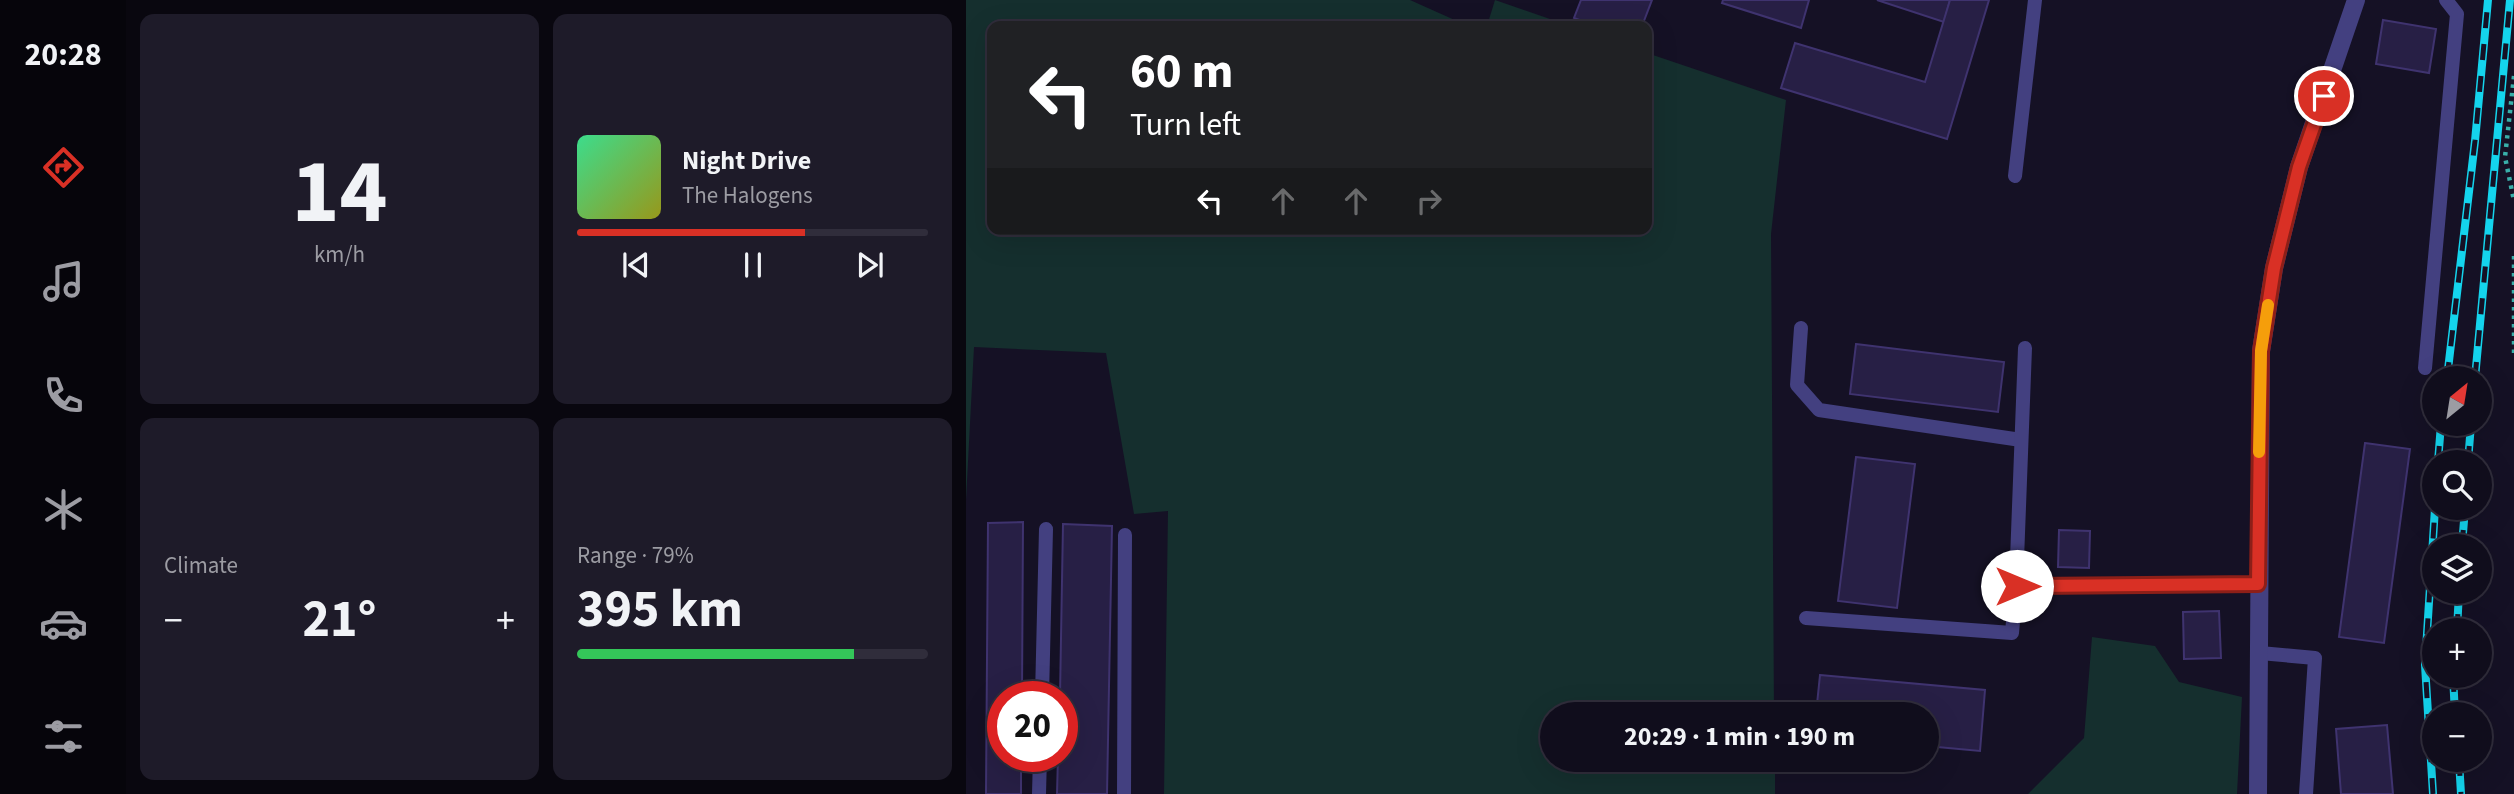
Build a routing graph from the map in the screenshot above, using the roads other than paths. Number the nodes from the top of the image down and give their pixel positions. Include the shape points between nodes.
1 (2035, 0) edge
2 (2356, 0) edge
3 (2446, 0) edge
4 (2015, 176) dead end
5 (1801, 328) dead end
6 (2025, 348) dead end
7 (2425, 366) edge
8 (2021, 440) junction
9 (1046, 529) dead end
10 (1125, 536) dead end
11 (2258, 584) junction
12 (2017, 586) junction
13 (1806, 618) dead end
14 (2260, 653) junction
15 (1042, 681) edge
16 (1040, 772) edge
17 (1039, 794) edge
18 (1124, 794) edge
19 (2258, 794) edge
20 (2306, 794) edge

1 - 4 lane
2 - 11 street via 2299,167 2274,268 2261,351
3 - 7 lane via 2457,13
5 - 8 lane via 1797,386 1819,410
6 - 8 lane
8 - 12 lane
9 - 15 lane
10 - 18 lane
11 - 12 lane
11 - 14 street
12 - 13 lane via 2012,633
14 - 19 street
14 - 20 lane via 2315,659
16 - 17 lane

